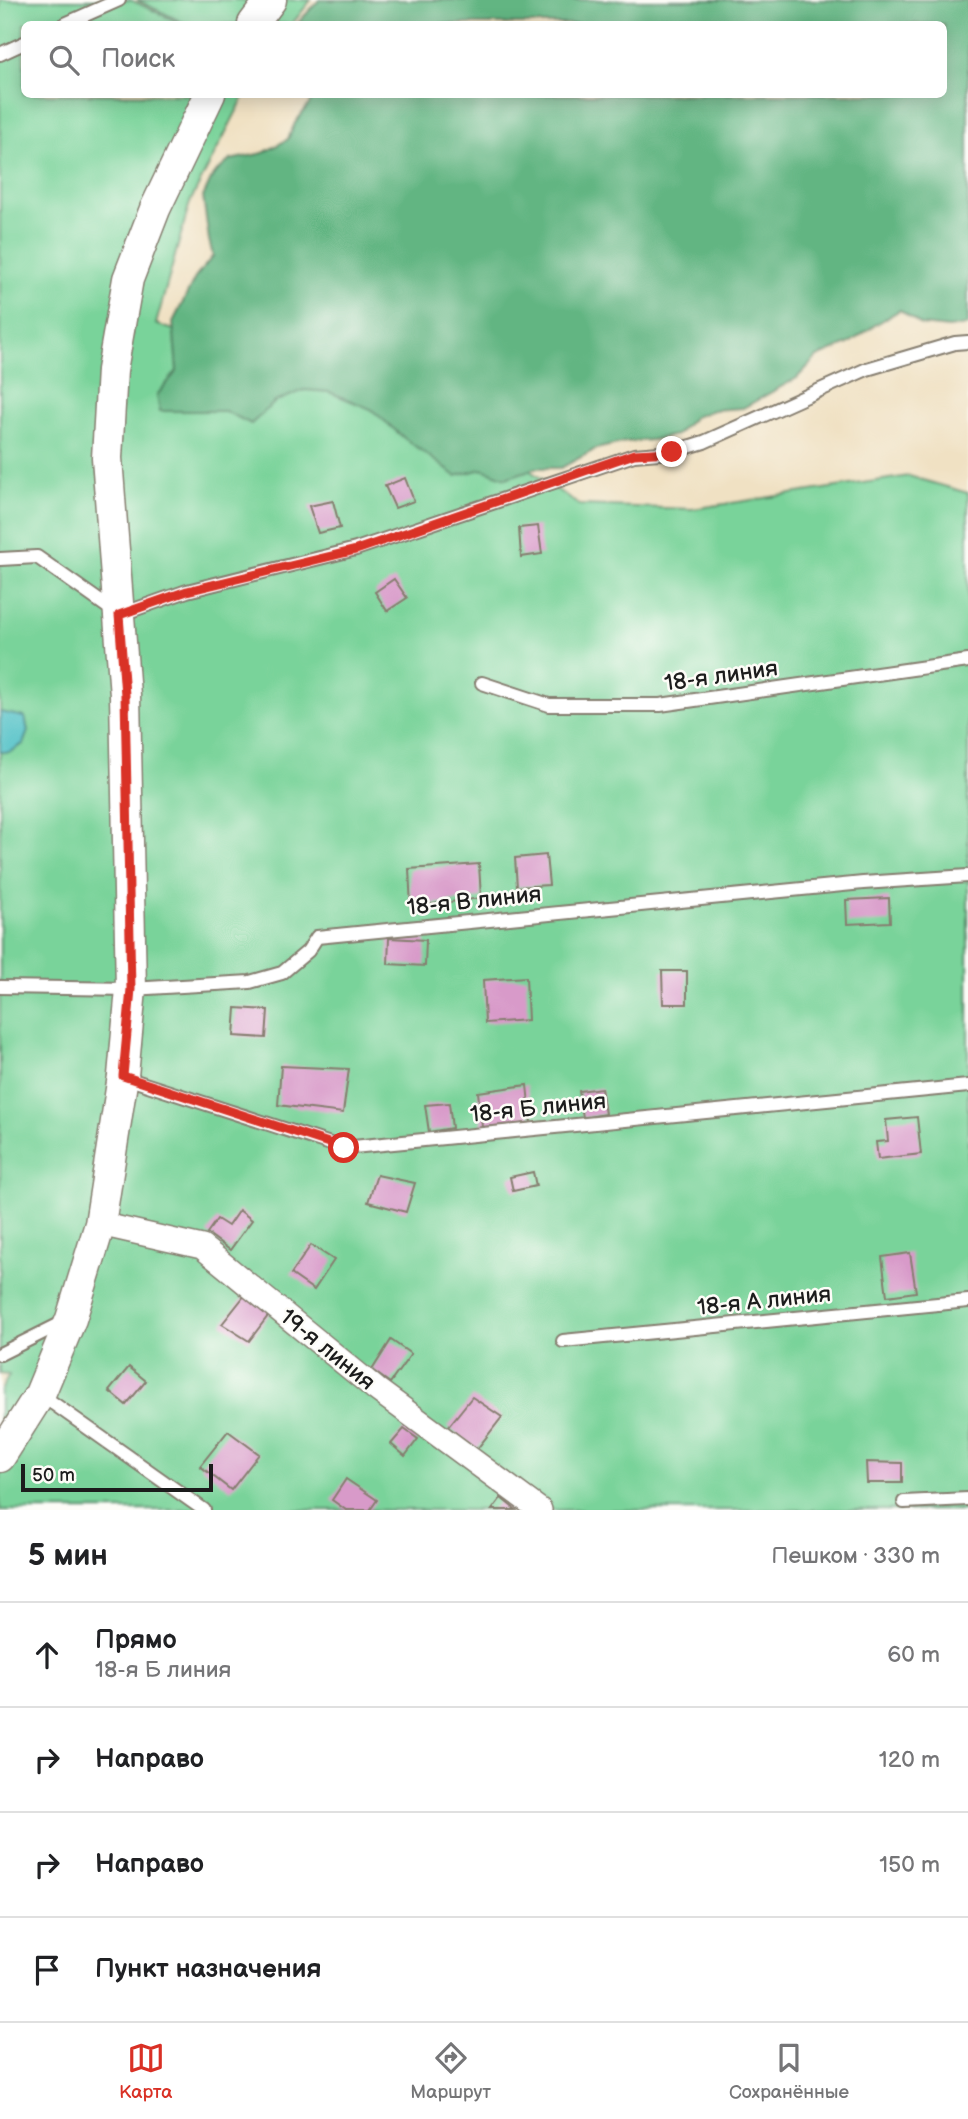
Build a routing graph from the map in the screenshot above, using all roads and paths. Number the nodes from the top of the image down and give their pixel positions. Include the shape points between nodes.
1 (119, 0) edge
2 (271, 0) edge
3 (99, 4) edge
4 (70, 21) edge
5 (255, 21) edge
6 (21, 44) edge
7 (0, 54) edge
8 (208, 98) edge
9 (968, 342) edge
10 (0, 559) edge
11 (119, 615) junction
12 (968, 661) edge
13 (482, 683) dead end
14 (968, 876) edge
15 (0, 987) edge
16 (131, 989) junction
17 (123, 1076) junction
18 (968, 1086) edge
19 (100, 1224) junction
20 (968, 1301) edge
21 (71, 1319) junction
22 (563, 1341) dead end
23 (0, 1354) edge
24 (40, 1394) junction
25 (0, 1457) edge
26 (968, 1499) edge
27 (904, 1502) dead end
28 (204, 1510) edge
29 (540, 1510) edge

1 - 3 lane
2 - 5 street
3 - 4 lane
6 - 7 lane
8 - 11 street via 155,209 123,305 112,370 107,457
9 - 11 lane via 867,369 704,442 672,452 634,454 356,550 187,591
10 - 11 lane via 37,557
11 - 16 street
12 - 13 lane, 18-я линия via 660,705 549,705
14 - 16 lane, 18-я В линия via 317,937 282,973 250,982
15 - 16 lane, 18-я В линия
16 - 17 street
17 - 18 lane, 18-я Б линия via 344,1148
17 - 19 street
19 - 21 street
19 - 29 street, 19-я линия via 202,1247 376,1389
20 - 22 lane, 18-я А линия
21 - 23 lane
21 - 24 street
24 - 25 street
24 - 28 lane
26 - 27 lane

